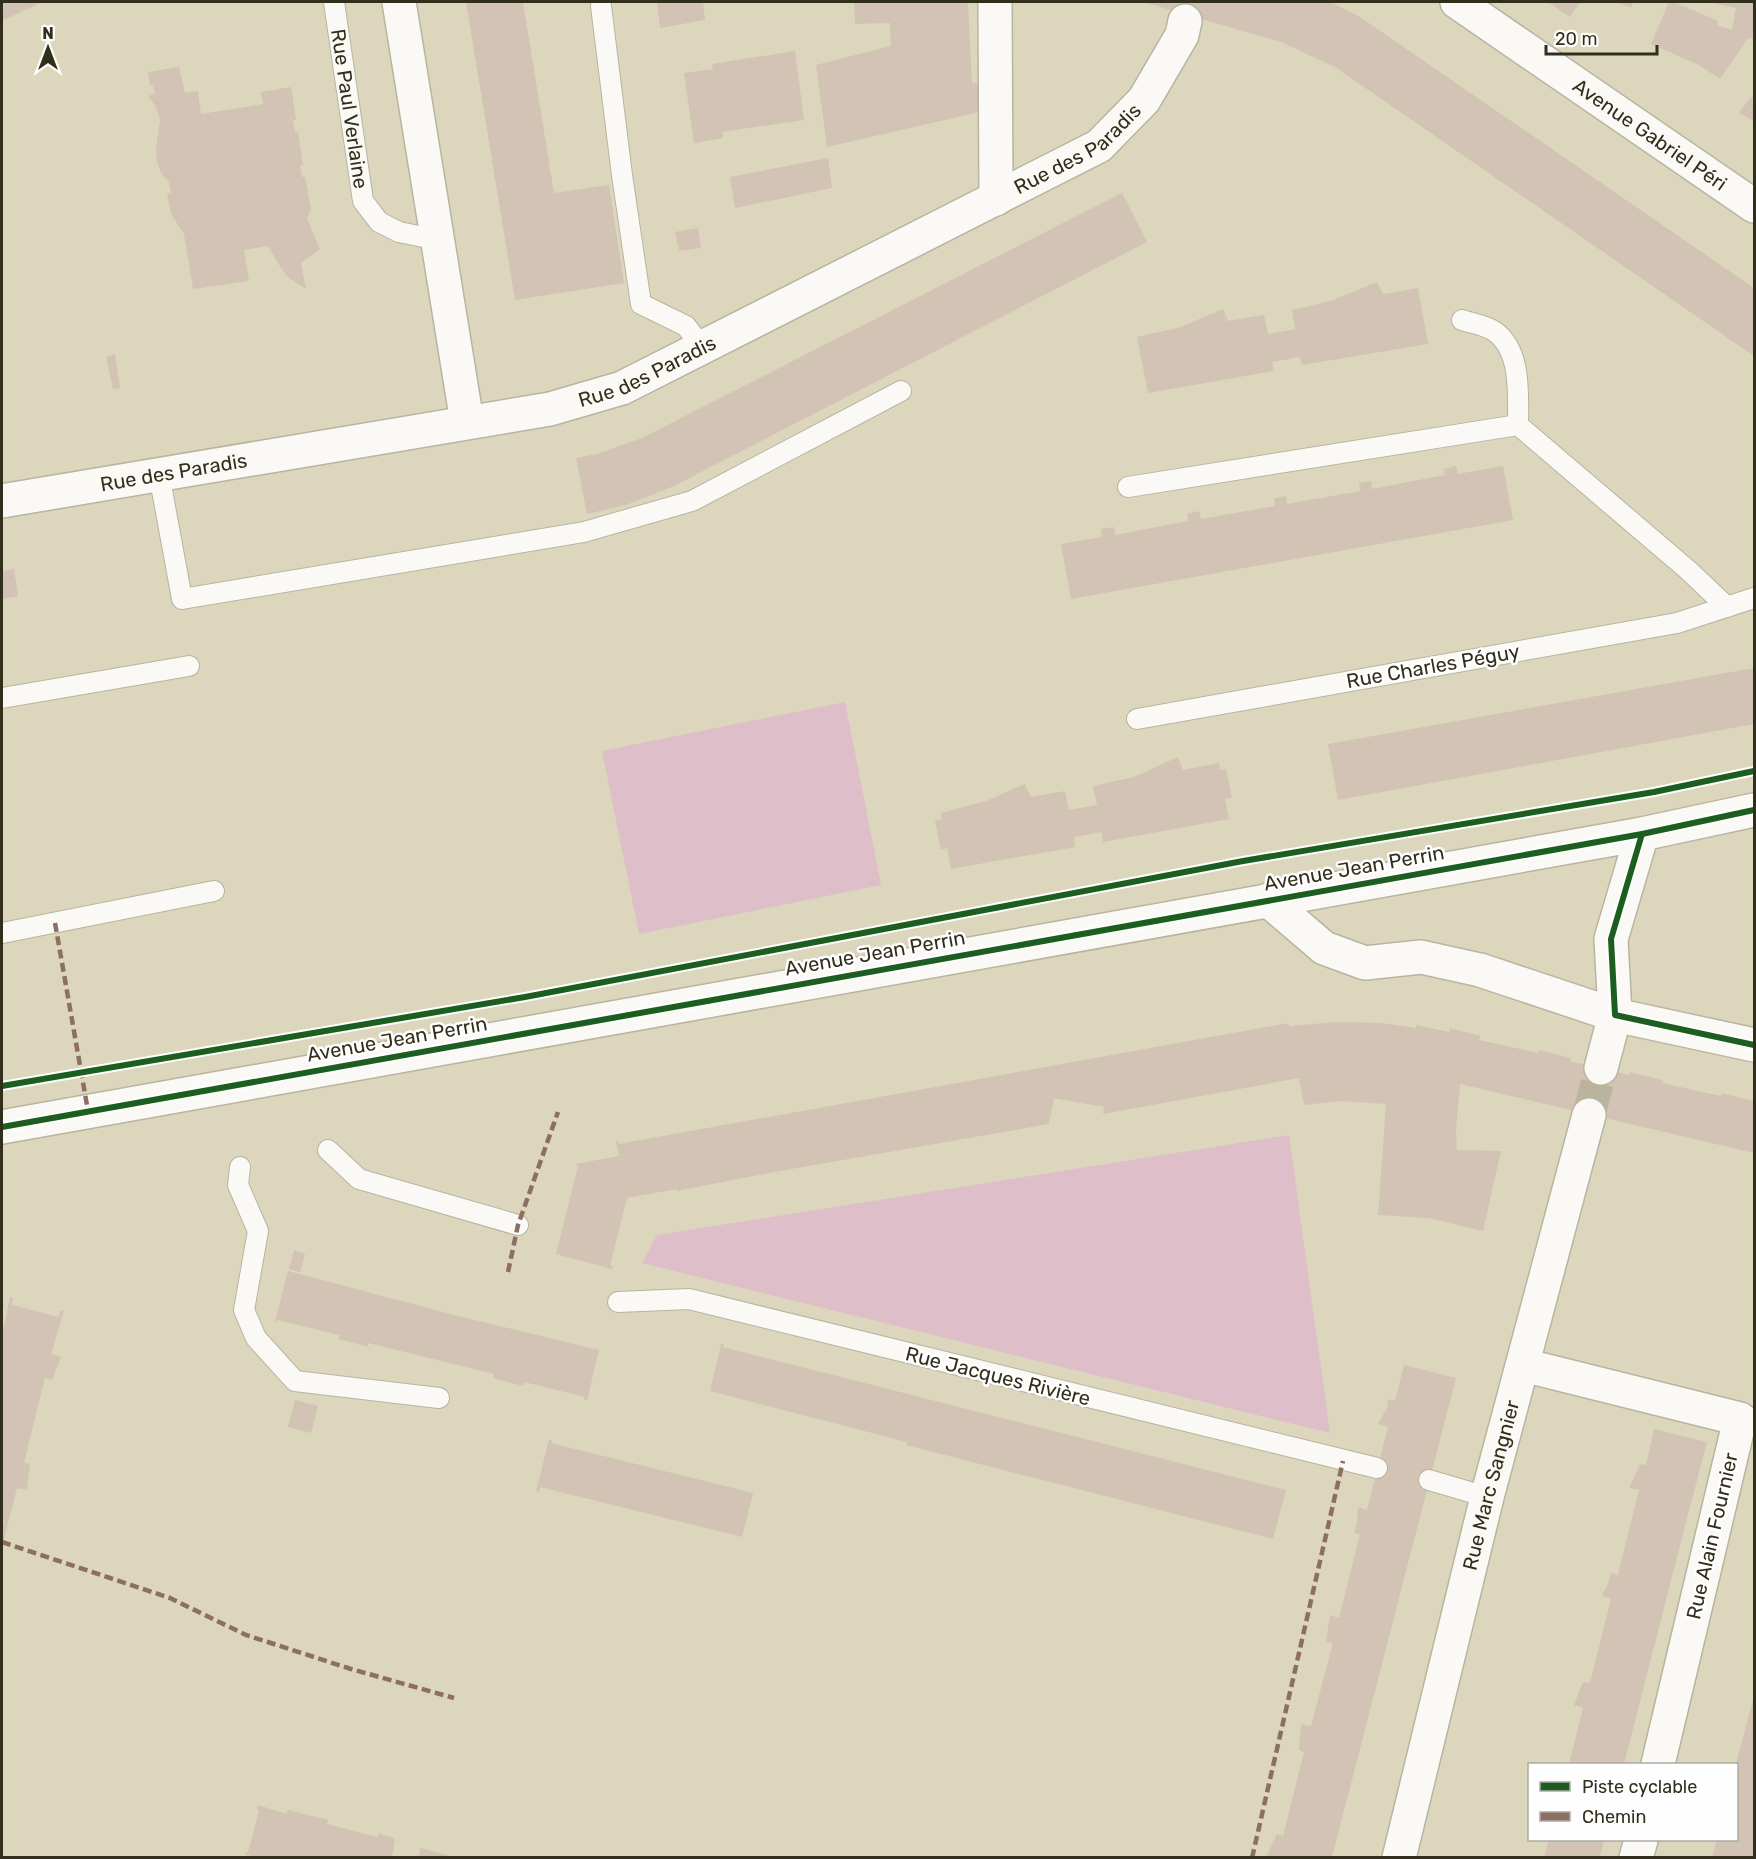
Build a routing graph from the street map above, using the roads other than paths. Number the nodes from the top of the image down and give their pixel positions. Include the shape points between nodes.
1 (334, 2) edge
2 (399, 2) edge
3 (995, 2) edge
4 (1457, 2) edge
5 (601, 6) dead end
6 (1185, 21) dead end
7 (996, 199) junction
8 (1755, 206) edge
9 (438, 240) junction
10 (1462, 320) dead end
11 (702, 347) junction
12 (901, 391) dead end
13 (467, 422) junction
14 (1518, 425) junction
15 (159, 474) junction
16 (1128, 487) dead end
17 (2, 501) edge
18 (1755, 598) edge
19 (1727, 607) junction
20 (189, 666) dead end
21 (2, 698) edge
22 (1137, 718) dead end
23 (1755, 810) edge
24 (1642, 834) junction
25 (214, 891) dead end
26 (1268, 900) junction
27 (2, 933) edge
28 (1615, 1015) junction
29 (1755, 1045) edge
30 (1601, 1068) tunnel mouth
31 (1589, 1115) tunnel mouth
32 (2, 1127) edge
33 (328, 1150) dead end
34 (240, 1167) dead end
35 (518, 1225) dead end
36 (618, 1302) dead end
37 (1523, 1365) junction
38 (439, 1398) dead end
39 (1377, 1468) dead end
40 (1429, 1480) dead end
41 (1488, 1497) junction
42 (1658, 1763) edge
43 (1640, 1841) edge
44 (1399, 1857) edge
45 (1636, 1857) edge

1 - 9 lane, Rue Paul Verlaine via 363,201 379,222 399,232
2 - 9 street
3 - 7 street
4 - 8 street, Avenue Gabriel Péri
5 - 11 lane via 641,304 686,326
6 - 7 street, Rue des Paradis via 1182,35 1144,100 1099,146
7 - 11 street, Rue des Paradis
9 - 13 street
10 - 14 lane via 1494,331 1511,351 1518,385
11 - 13 street, Rue des Paradis via 622,388 550,409
12 - 15 lane via 692,501 584,532 182,598
13 - 15 street, Rue des Paradis
14 - 16 lane
14 - 19 lane
15 - 17 street, Rue des Paradis
18 - 19 lane, Rue Charles Péguy
19 - 22 lane, Rue Charles Péguy via 1677,623
20 - 21 lane
23 - 24 street, Avenue Jean Perrin
24 - 26 street, Avenue Jean Perrin
24 - 28 street via 1611,939
25 - 27 lane
26 - 28 street, Avenue Jean Perrin via 1324,948 1365,963 1421,957 1480,970
26 - 32 street, Avenue Jean Perrin
28 - 29 street, Avenue Jean Perrin
28 - 30 street
31 - 37 street, Rue Marc Sangnier
33 - 35 lane via 359,1179
34 - 38 lane via 238,1185 258,1231 244,1310 256,1338 295,1381
36 - 39 lane, Rue Jacques Rivière via 689,1299
37 - 41 street, Rue Marc Sangnier
37 - 42 street, Rue Alain Fournier via 1740,1419
40 - 41 lane
41 - 44 street, Rue Marc Sangnier
43 - 45 street

